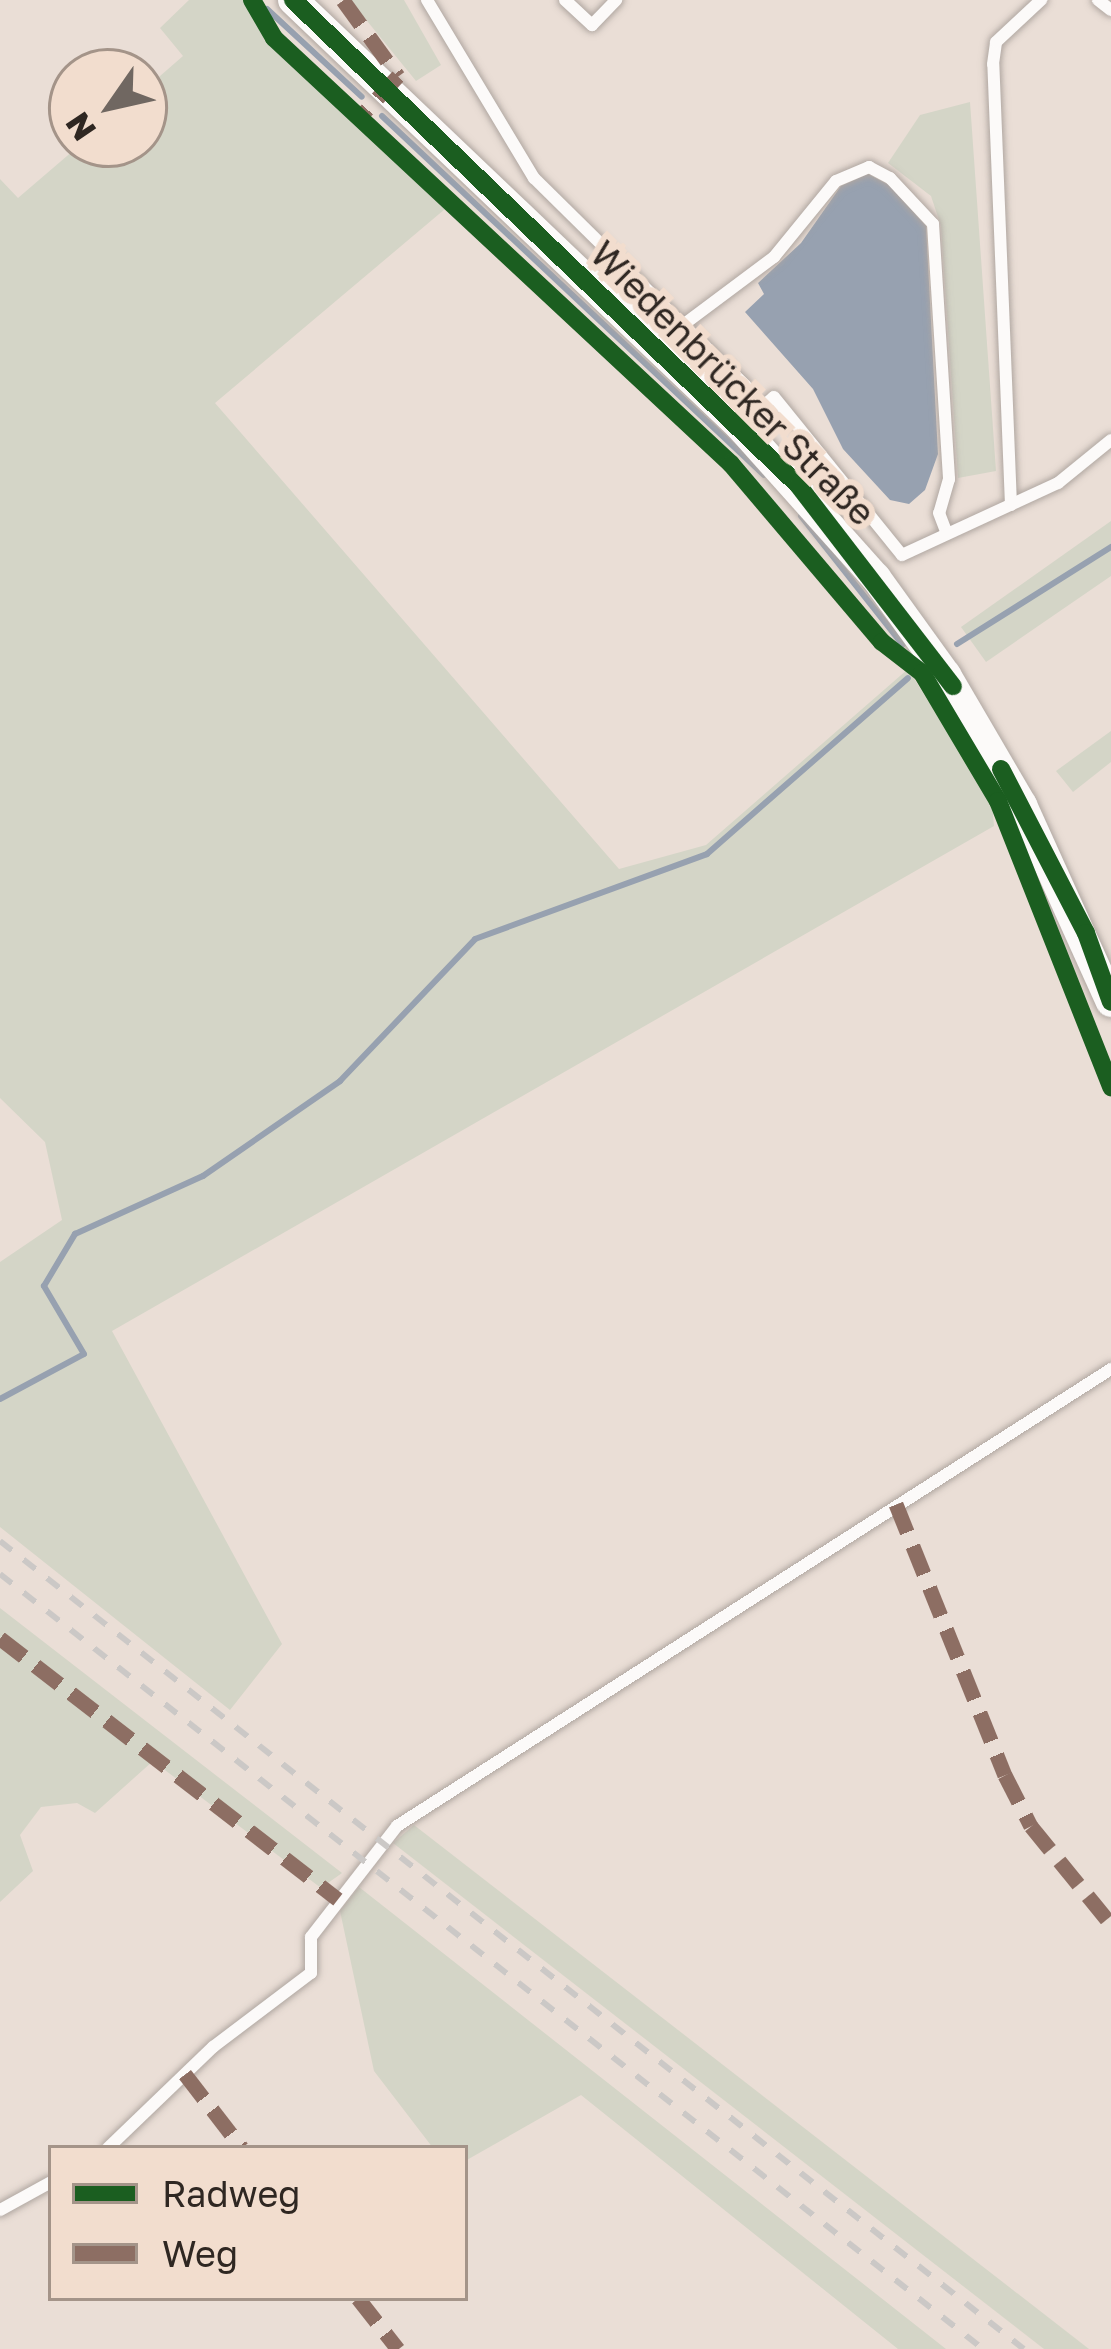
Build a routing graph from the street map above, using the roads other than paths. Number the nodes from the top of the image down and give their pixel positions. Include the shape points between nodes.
1 (293, 0) edge
2 (427, 0) edge
3 (565, 0) edge
4 (616, 0) edge
5 (1041, 0) edge
6 (1098, 0) edge
7 (1111, 10) edge
8 (683, 325) junction
9 (746, 386) dead end
10 (740, 426) junction
11 (1111, 440) edge
12 (1011, 505) junction
13 (947, 534) junction
14 (1111, 1002) edge
15 (1111, 1369) edge
16 (111, 2145) edge
17 (48, 2184) edge
18 (0, 2210) edge

1 - 10 street, Wiedenbrücker Straße
2 - 8 lane via 534,178
3 - 4 lane via 592,25
5 - 12 lane via 996,42 993,64
6 - 7 lane
8 - 9 lane
8 - 13 lane via 774,256 836,181 869,167 890,178 933,224 949,479 939,513
10 - 13 lane via 774,397 902,555
10 - 14 street, Wiedenbrücker Straße via 824,516 946,675 1032,826
11 - 12 lane via 1058,483
12 - 13 lane
15 - 16 lane via 397,1826 311,1937 311,1973 213,2047
17 - 18 lane

